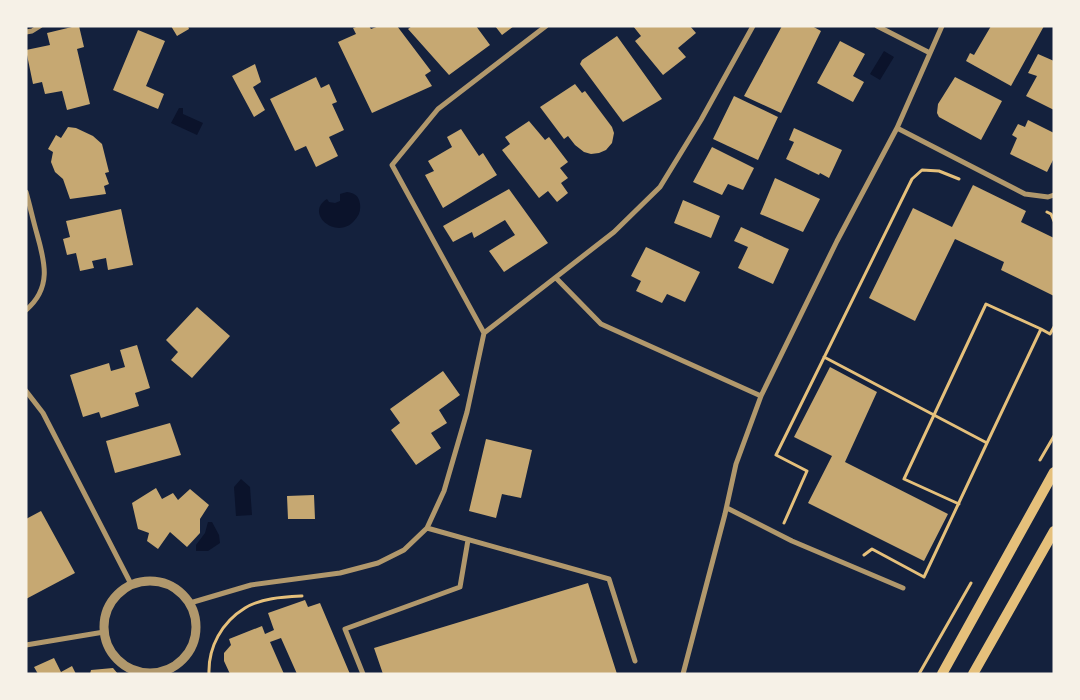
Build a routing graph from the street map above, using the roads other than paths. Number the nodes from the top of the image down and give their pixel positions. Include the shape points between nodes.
1 (40, 26) edge
2 (546, 26) edge
3 (753, 26) edge
4 (877, 26) edge
5 (942, 26) edge
6 (26, 32) edge
7 (930, 53) junction
8 (897, 128) junction
9 (26, 192) edge
10 (1054, 195) edge
11 (556, 278) junction
12 (26, 310) edge
13 (484, 333) junction
14 (26, 391) edge
15 (761, 396) junction
16 (1054, 472) edge
17 (727, 508) junction
18 (427, 528) junction
19 (1054, 531) edge
20 (468, 540) junction
21 (131, 584) junction
22 (903, 588) dead end
23 (190, 604) junction
24 (104, 632) junction
25 (26, 645) edge
26 (635, 661) dead end
27 (170, 671) edge
28 (363, 674) edge
29 (683, 674) edge
30 (942, 674) edge
31 (973, 674) edge

1 - 6 street
2 - 13 street via 438,109 392,164
3 - 11 street via 660,187 614,232
4 - 7 street
5 - 7 street
7 - 8 street
8 - 10 street via 1025,194
8 - 15 street
9 - 12 street via 44,257 44,276 41,291
11 - 13 street
11 - 15 street via 601,324
13 - 18 street via 465,421 444,490
14 - 21 street via 43,413
15 - 17 street via 736,464
16 - 30 main road
17 - 22 street via 792,541
17 - 29 street
18 - 20 street
18 - 23 street via 404,550 378,563 340,573 251,585
19 - 31 main road
20 - 26 street via 609,578
20 - 28 street via 460,587 345,629
21 - 23 street via 160,581 178,589
21 - 24 street via 110,604
23 - 27 street via 196,622 194,641 185,658
24 - 25 street
24 - 27 street via 110,650 123,664 141,672

